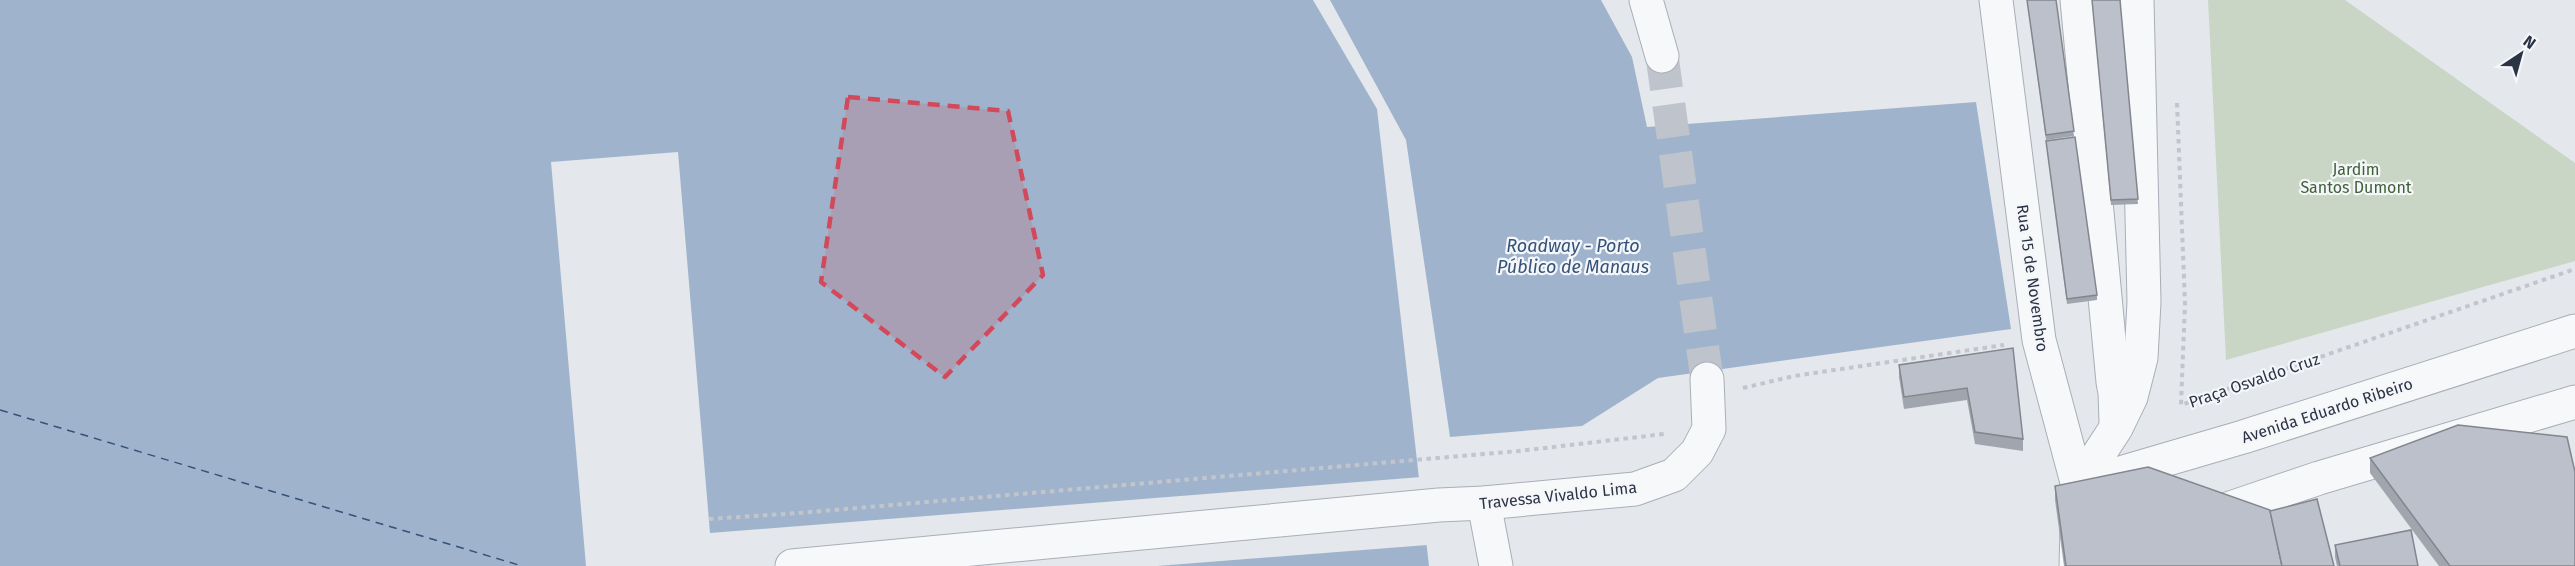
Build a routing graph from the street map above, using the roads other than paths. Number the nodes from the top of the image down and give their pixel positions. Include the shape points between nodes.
1 (1646, 0) edge
2 (1996, 0) edge
3 (2077, 0) edge
4 (2137, 0) edge
5 (1662, 56) tunnel mouth
6 (2575, 332) edge
7 (1707, 379) tunnel mouth
8 (2574, 408) edge
9 (2116, 428) junction
10 (2078, 486) junction
11 (1484, 503) junction
12 (2173, 530) edge
13 (2109, 549) edge
14 (2067, 563) edge
15 (792, 566) edge
16 (1496, 566) edge

1 - 5 street
2 - 10 street, Rua 15 de Novembro via 2039,340
3 - 9 street
4 - 9 street via 2142,347 2131,397
6 - 10 street, Avenida Eduardo Ribeiro
7 - 11 street, Travessa Vivaldo Lima via 1709,429 1696,452 1674,475 1635,489
8 - 12 street via 2319,477
9 - 10 street
10 - 14 street, Rua 15 de Novembro
11 - 15 street, Travessa Vivaldo Lima
11 - 16 street
13 - 14 street

